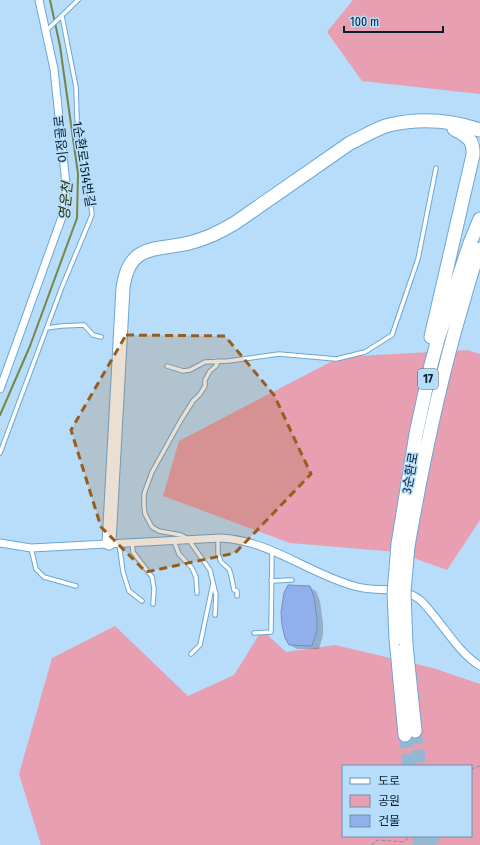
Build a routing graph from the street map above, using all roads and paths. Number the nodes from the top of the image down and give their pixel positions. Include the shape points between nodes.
1 (39, 0) edge
2 (78, 0) edge
3 (62, 16) junction
4 (49, 29) junction
5 (480, 120) edge
6 (454, 126) junction
7 (480, 130) edge
8 (480, 136) edge
9 (436, 168) dead end
10 (480, 219) edge
11 (480, 249) edge
12 (47, 328) junction
13 (101, 337) dead end
14 (218, 361) junction
15 (168, 366) dead end
16 (0, 389) edge
17 (418, 425) junction
18 (0, 453) edge
19 (218, 538) junction
20 (174, 540) junction
21 (188, 540) junction
22 (132, 542) junction
23 (0, 543) edge
24 (114, 543) junction
25 (403, 545) junction
26 (31, 548) junction
27 (272, 550) junction
28 (214, 580) junction
29 (292, 580) dead end
30 (271, 581) junction
31 (76, 586) dead end
32 (197, 593) dead end
33 (237, 596) dead end
34 (142, 601) dead end
35 (153, 604) dead end
36 (215, 615) dead end
37 (254, 633) dead end
38 (191, 654) dead end
39 (480, 666) edge
40 (410, 733) tunnel mouth
41 (410, 837) edge
42 (371, 845) edge

1 - 4 street, 이정골로
2 - 3 lane
3 - 4 lane
3 - 12 lane, 1순환로1514번길 via 76,87 77,119 92,215
4 - 16 street, 이정골로 via 66,184 65,201 62,217
5 - 6 highway
6 - 7 highway
6 - 8 highway
6 - 17 highway via 467,136 473,149 428,349
6 - 24 highway via 427,121 406,122 370,132 220,232 191,242 149,250 131,262 126,270 123,288
9 - 14 lane via 418,259 392,335 365,352 336,359 279,354
10 - 17 highway, 3순환로 / 17 via 438,339
11 - 25 highway, 3순환로 / 17 via 447,357
12 - 13 lane via 84,325 93,335
12 - 18 lane, 1순환로1514번길
14 - 15 lane via 205,362 183,371
14 - 21 lane via 152,472 144,494 145,514 152,527 164,533 181,535
17 - 25 highway, 3순환로 / 17
19 - 21 street
19 - 27 street via 248,542
19 - 33 lane via 218,554 221,562 229,569 234,590 238,591
20 - 21 street
20 - 22 street
20 - 32 lane via 179,554 192,568
21 - 28 lane via 210,570
22 - 24 street
22 - 35 lane via 133,552 152,577
23 - 26 street
24 - 26 street
24 - 34 lane via 129,591
25 - 40 highway, 3순환로 / 17, bridge via 394,593
26 - 31 lane via 36,569 44,577
27 - 30 lane
27 - 39 street via 316,572 352,586 370,590 396,590 413,596 426,605 463,651
28 - 36 lane
28 - 38 lane via 200,645
29 - 30 lane
30 - 37 lane via 271,632
41 - 42 path via 402,842 378,840

